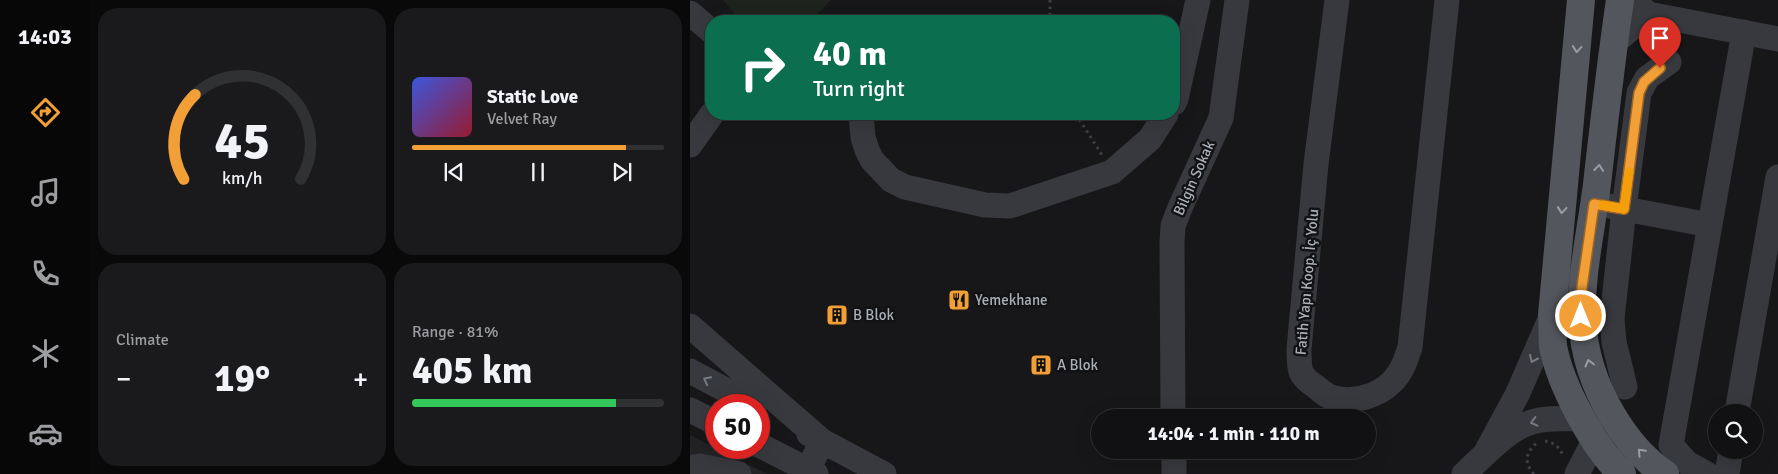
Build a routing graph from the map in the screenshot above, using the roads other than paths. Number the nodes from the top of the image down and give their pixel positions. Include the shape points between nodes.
1 (1198, 0) edge
2 (1237, 0) edge
3 (1337, 0) edge
4 (1447, 0) edge
5 (1581, 0) edge
6 (1620, 0) edge
7 (1641, 7) edge
8 (690, 13) edge
9 (705, 26) edge
10 (1744, 32) junction
11 (1778, 39) edge
12 (1614, 43) junction
13 (1669, 62) dead end
14 (1180, 81) edge
15 (708, 120) edge
16 (862, 120) edge
17 (1162, 120) edge
18 (690, 145) edge
19 (1778, 177) edge
20 (1594, 204) junction
21 (1624, 209) junction
22 (1710, 225) junction
23 (1552, 315) junction
24 (690, 326) edge
25 (690, 371) edge
26 (1625, 387) dead end
27 (733, 394) edge
28 (1739, 404) edge
29 (1173, 409) edge
30 (690, 410) edge
31 (770, 413) edge
32 (1613, 417) junction
33 (705, 418) edge
34 (1588, 429) junction
35 (822, 441) junction
36 (770, 451) edge
37 (1485, 454) junction
38 (1174, 459) edge
39 (1730, 459) edge
40 (1570, 467) edge
41 (690, 468) edge
42 (812, 472) edge
43 (739, 474) edge
44 (884, 474) edge
45 (1174, 474) edge
46 (1464, 474) edge
47 (1622, 474) edge
48 (1665, 474) edge
49 (1707, 474) edge
50 (1727, 474) edge

1 - 14 street
2 - 29 street, Bilgin Sokak via 1221,118 1173,226
3 - 4 street, Fatih Yapı Koop. İç Yolu via 1316,164 1299,349 1301,372 1307,380 1333,398 1344,399 1364,397 1384,389 1403,368 1410,347
5 -> 23 main road
6 - 12 main road
7 - 10 street
7 - 12 street
8 - 9 street
10 - 11 street
10 - 22 street
20 -> 12 main road
13 - 21 street via 1647,78 1639,93
15 - 18 street
16 - 17 street via 863,137 872,160 891,180 905,187 986,205 1010,206 1112,172 1150,139
19 - 28 street
20 - 21 street
32 -> 20 main road via 1589,367 1582,326 1582,287
21 - 22 street
21 - 26 street via 1612,331
22 - 49 street via 1671,445 1687,463
23 - 34 main road via 1553,344 1560,371
23 -> 37 street via 1517,395
24 - 35 street
27 -> 25 street
30 - 33 street
31 - 35 street
32 - 34 main road
48 -> 32 main road via 1640,452
34 -> 37 street via 1533,422 1511,433
34 - 40 street
34 - 47 main road via 1612,465
35 - 42 street
35 - 44 street
36 - 42 street
37 - 46 street
38 - 45 street
39 - 50 street
41 - 43 street via 700,466

